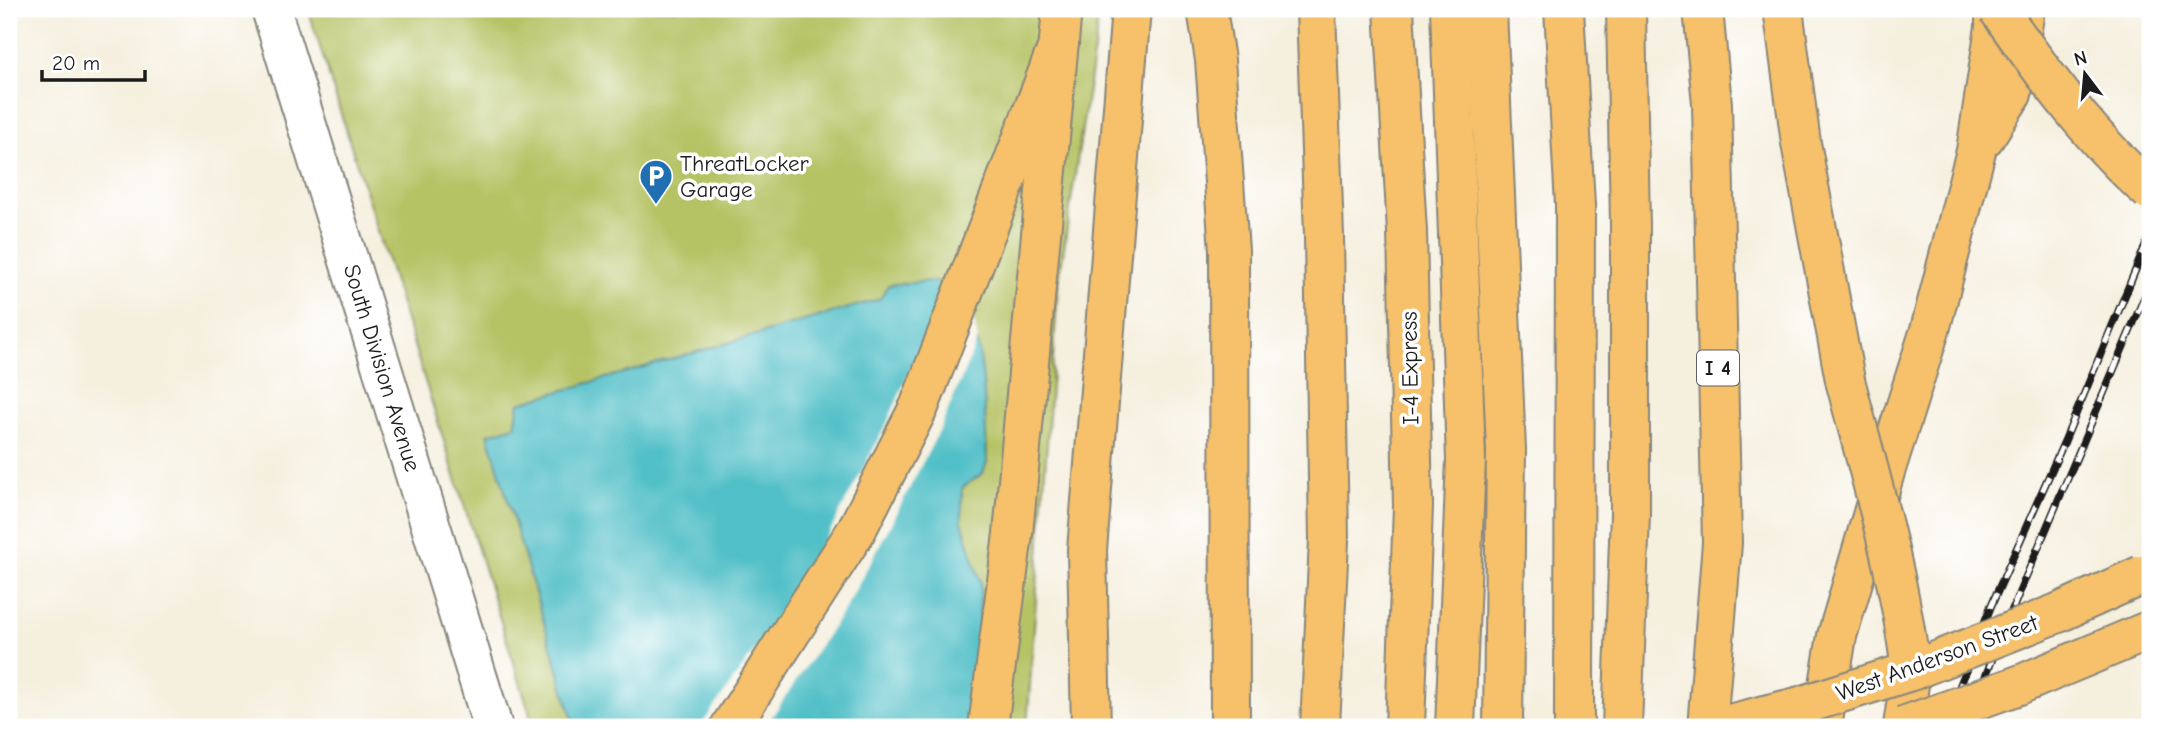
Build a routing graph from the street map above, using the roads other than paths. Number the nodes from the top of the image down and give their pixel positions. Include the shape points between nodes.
1 (271, 9) edge
2 (1207, 9) edge
3 (1317, 9) edge
4 (1394, 9) edge
5 (1450, 9) edge
6 (1487, 9) edge
7 (1564, 9) edge
8 (1626, 9) edge
9 (1703, 9) edge
10 (1783, 9) edge
11 (1972, 9) edge
12 (1997, 9) edge
13 (2025, 9) edge
14 (1130, 24) edge
15 (1060, 26) edge
16 (1976, 151) junction
17 (2150, 191) edge
18 (2150, 571) edge
19 (2150, 630) edge
20 (1911, 671) junction
21 (493, 727) edge
22 (730, 727) edge
23 (988, 727) edge
24 (1090, 727) edge
25 (1230, 727) edge
26 (1320, 727) edge
27 (1405, 727) edge
28 (1455, 727) edge
29 (1503, 727) edge
30 (1574, 727) edge
31 (1622, 727) edge
32 (1707, 727) edge
33 (1717, 727) edge
34 (1822, 727) edge
35 (1901, 727) edge

1 - 21 street, South Division Avenue
2 - 25 main road via 1229,250
3 - 26 main road via 1329,540
4 - 27 main road, I-4 Express via 1407,231 1413,506
5 - 28 main road via 1466,460
6 - 29 main road via 1506,450
7 - 30 main road via 1575,205
8 - 31 main road via 1630,514
9 - 32 main road, I 4 via 1712,104 1722,543
10 - 20 main road, bridge via 1801,143 1844,380 1897,577
11 - 16 main road via 1963,92
12 - 16 main road
12 - 17 main road, bridge via 2082,120
13 - 16 main road via 2012,94
14 - 24 main road via 1087,550
15 - 22 main road via 919,407 856,531
15 - 23 main road via 1013,534
16 - 34 main road via 1930,330 1837,636
18 - 20 main road, West Anderson Street, bridge
19 - 35 main road, bridge via 2057,671
20 - 33 main road, West Anderson Street, bridge
20 - 35 main road

